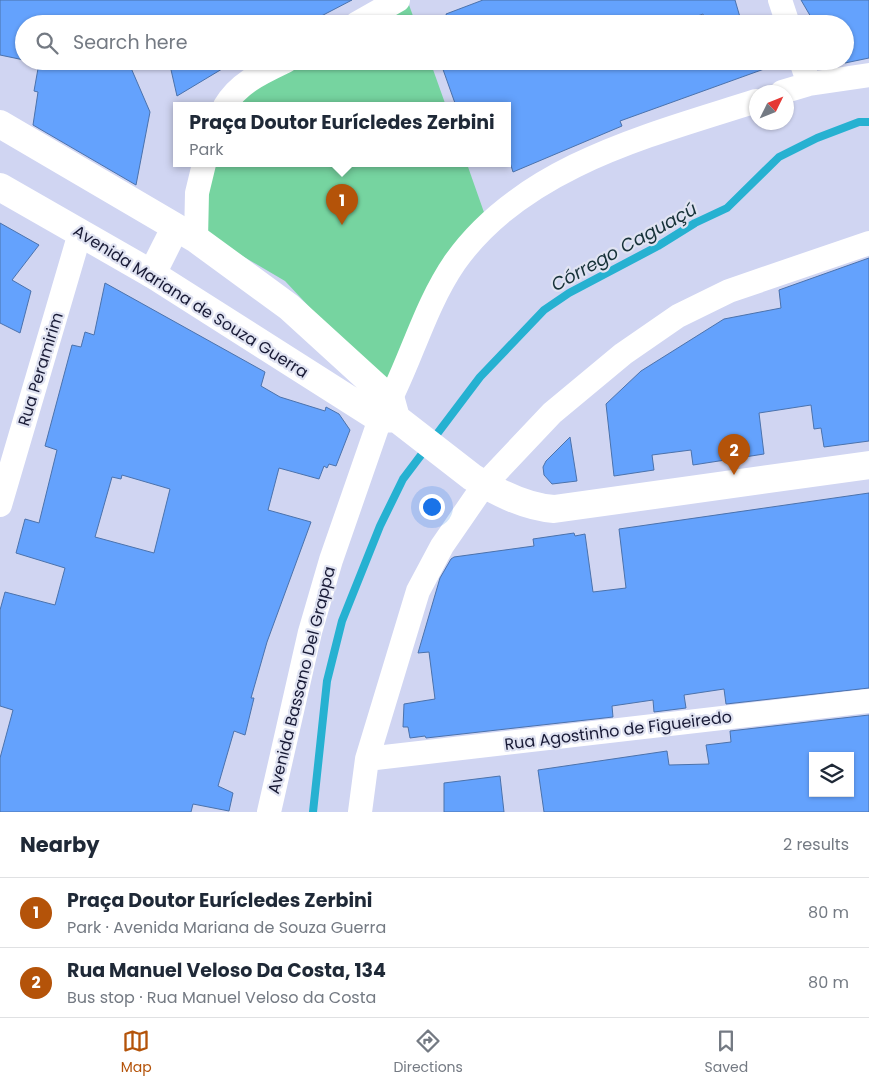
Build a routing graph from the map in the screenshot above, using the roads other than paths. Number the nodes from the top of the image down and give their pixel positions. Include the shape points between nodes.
1 (398, 0) edge
2 (780, 0) edge
3 (372, 15) edge
4 (785, 15) edge
5 (268, 70) edge
6 (804, 70) edge
7 (869, 75) edge
8 (809, 84) junction
9 (794, 88) edge
10 (227, 102) edge
11 (749, 103) edge
12 (0, 124) edge
13 (203, 167) edge
14 (0, 186) edge
15 (80, 233) junction
16 (181, 234) junction
17 (869, 243) edge
18 (154, 269) junction
19 (395, 417) junction
20 (5, 465) edge
21 (869, 465) edge
22 (478, 481) junction
23 (0, 505) edge
24 (869, 701) edge
25 (367, 759) junction
26 (269, 812) edge
27 (360, 812) edge

1 - 3 street
2 - 4 street
5 - 10 street via 232,94
6 - 8 street
7 - 8 street
8 - 9 street
11 - 19 street, Avenida Bassano Del Grappa via 628,142 519,197 486,226 455,262 431,304
12 - 16 main road
13 - 16 street
14 - 15 main road, Avenida Mariana de Souza Guerra
15 - 18 main road, Avenida Mariana de Souza Guerra
15 - 20 street, Rua Peramirim
16 - 18 main road
16 - 19 main road via 289,306
17 - 22 street via 729,290 678,316 623,354
18 - 19 main road, Avenida Mariana de Souza Guerra
19 - 22 main road
19 - 26 street, Avenida Bassano Del Grappa via 331,560 310,632
20 - 23 street, Rua Peramirim
21 - 22 main road via 554,509 527,504
22 - 25 street via 418,591
24 - 25 street, Rua Agostinho de Figueiredo
25 - 27 street

